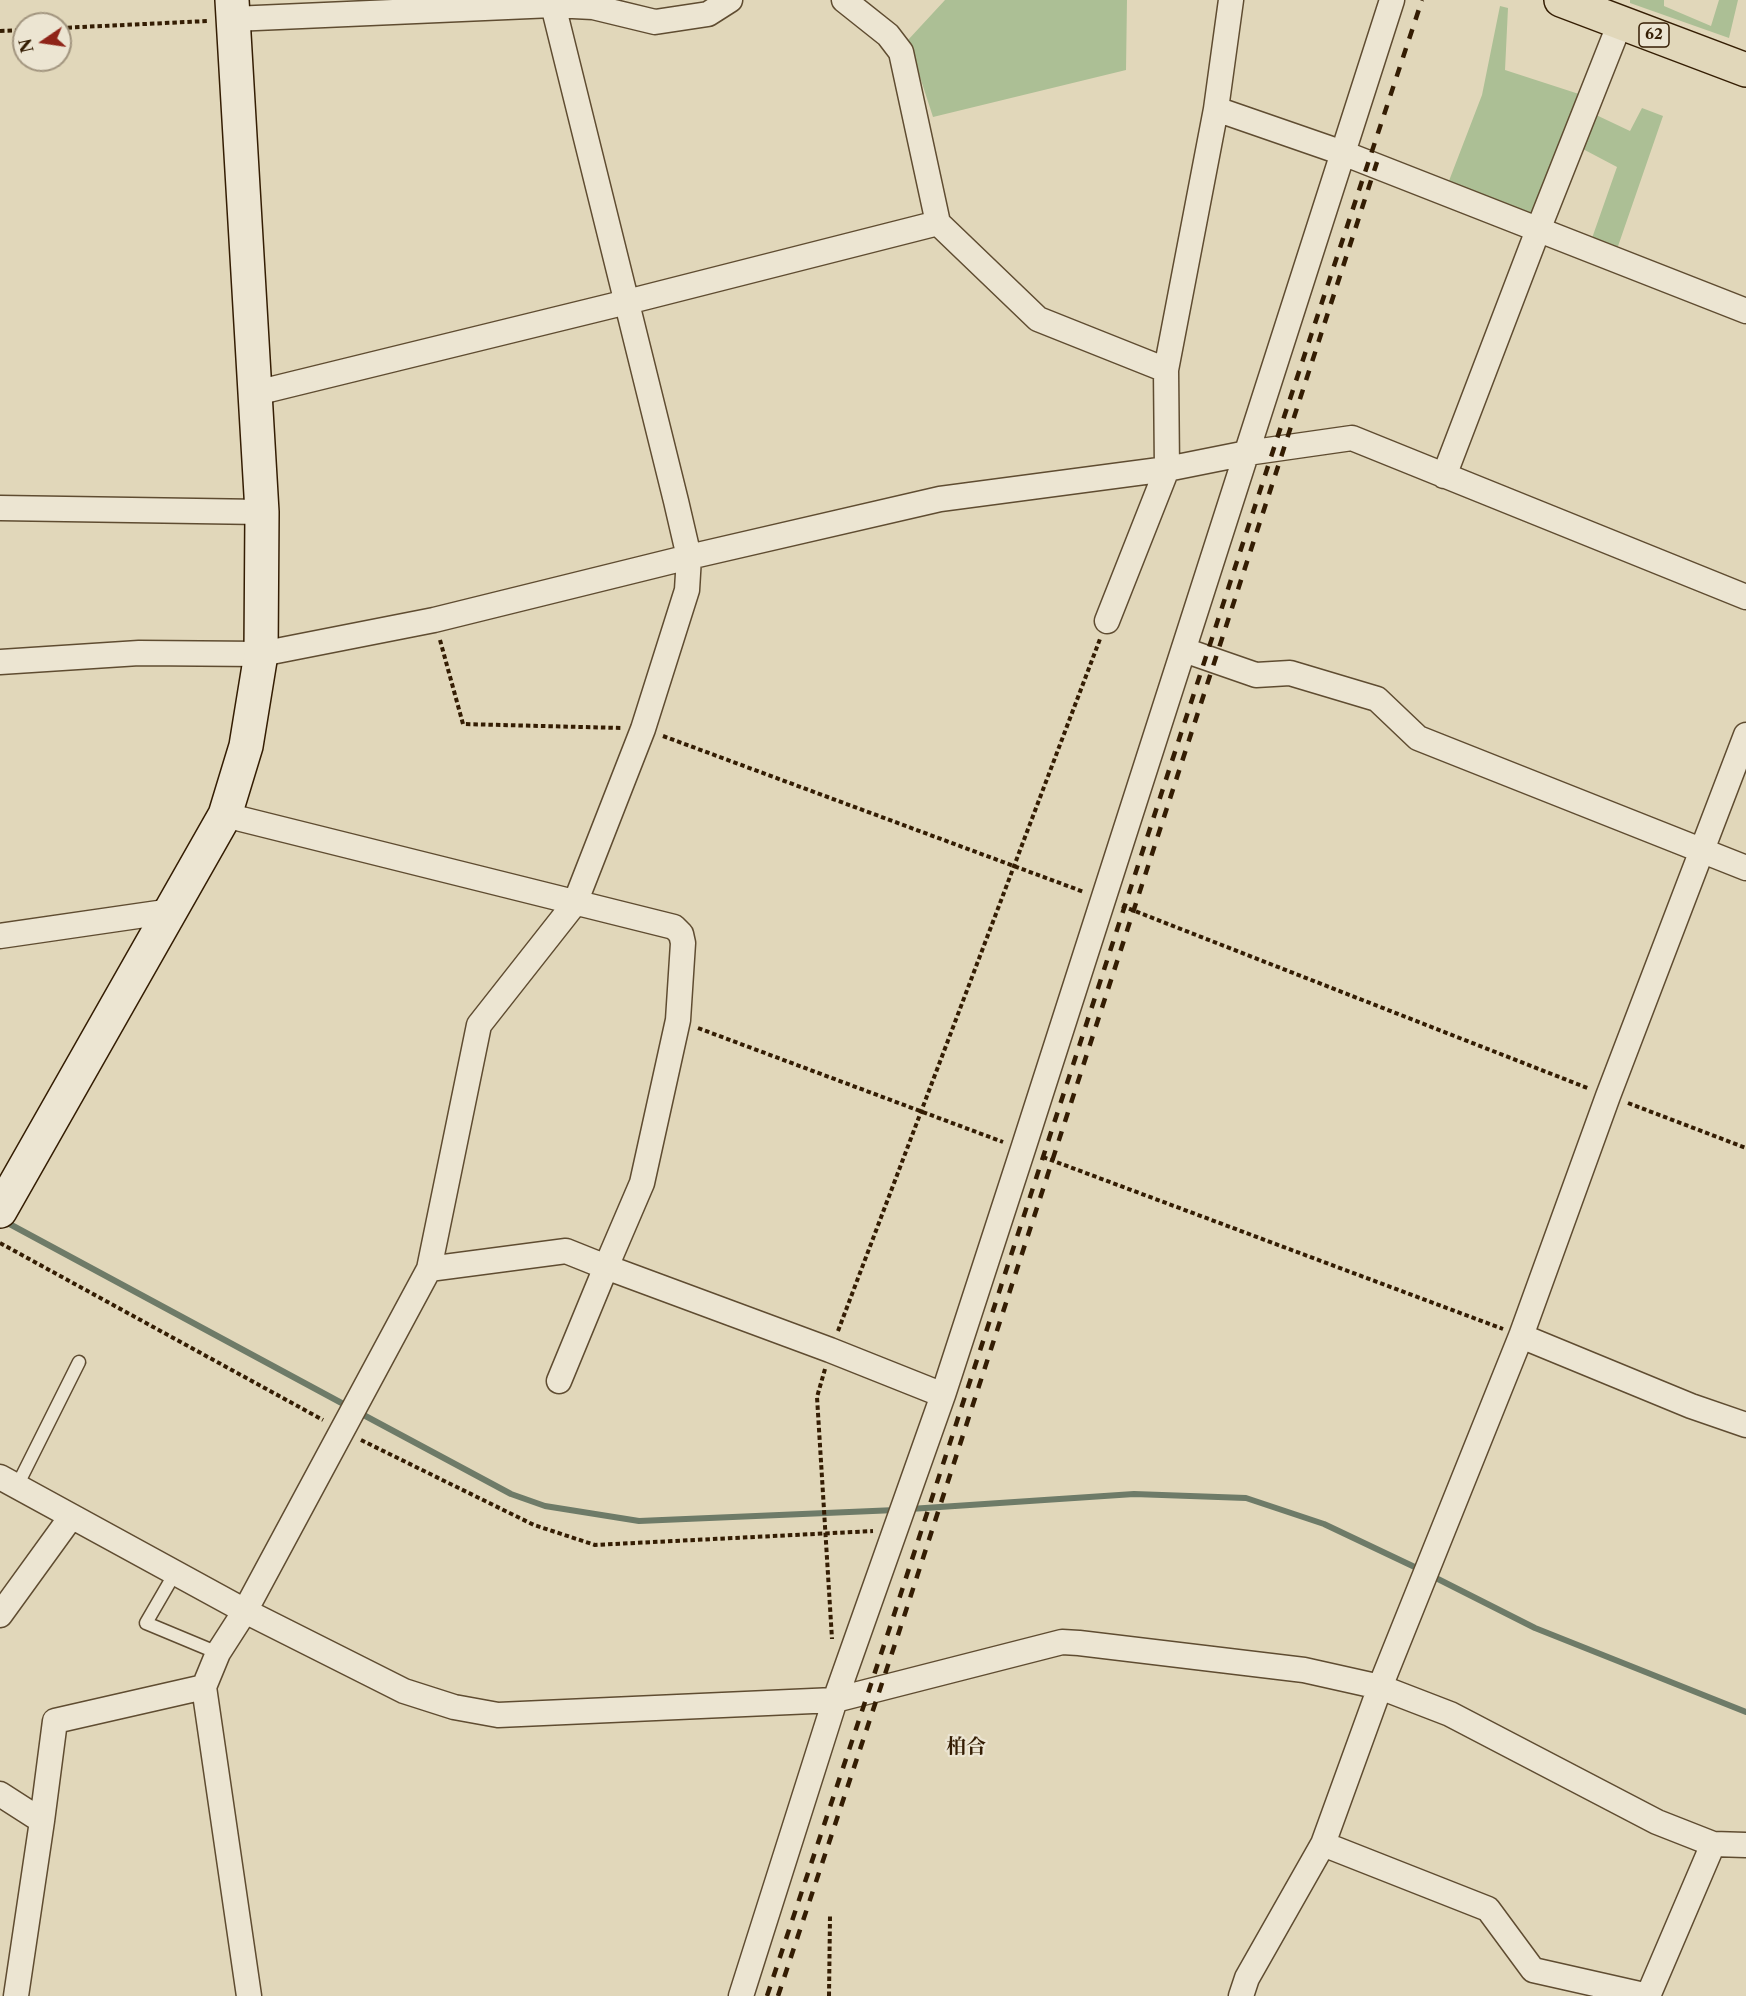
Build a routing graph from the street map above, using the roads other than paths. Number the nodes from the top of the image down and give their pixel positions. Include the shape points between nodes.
1 (730, 0) edge
2 (844, 0) edge
3 (1230, 0) edge
4 (1392, 0) edge
5 (1570, 2) edge
6 (554, 5) junction
7 (233, 10) edge
8 (1620, 22) junction
9 (1746, 70) edge
10 (1216, 109) junction
11 (1342, 153) junction
12 (939, 223) junction
13 (1538, 230) junction
14 (627, 302) junction
15 (1746, 311) edge
16 (1166, 370) junction
17 (256, 393) junction
18 (1247, 453) junction
19 (1167, 469) junction
20 (1444, 476) junction
21 (0, 508) edge
22 (262, 512) junction
23 (689, 557) junction
24 (1746, 597) edge
25 (1107, 621) road end
26 (1184, 650) junction
27 (261, 654) junction
28 (0, 662) edge
29 (1746, 735) edge
30 (225, 815) junction
31 (1704, 850) junction
32 (1746, 868) edge
33 (574, 903) junction
34 (172, 911) junction
35 (0, 936) edge
36 (0, 1211) edge
37 (606, 1267) junction
38 (429, 1269) junction
39 (1521, 1336) junction
40 (79, 1362) dead end
41 (559, 1382) dead end
42 (943, 1395) junction
43 (1746, 1425) edge
44 (8, 1482) edge
45 (71, 1517) junction
46 (175, 1573) junction
47 (245, 1611) junction
48 (0, 1615) edge
49 (218, 1653) junction
50 (204, 1687) junction
51 (1380, 1687) junction
52 (836, 1700) junction
53 (0, 1794) edge
54 (42, 1821) junction
55 (1323, 1844) junction
56 (1713, 1844) junction
57 (1746, 1845) edge
58 (16, 1996) edge
59 (252, 1996) edge
60 (741, 1996) edge
61 (1242, 1996) edge
62 (1648, 1996) edge

1 - 6 street via 708,14 655,22 592,7
2 - 12 street via 888,35 901,52
3 - 10 street
4 - 11 street
5 - 8 main road, 62
6 - 7 street
6 - 14 street
7 - 17 street
8 - 9 main road, 62
8 - 13 street
10 - 11 street
10 - 16 street
11 - 13 street
11 - 18 street
12 - 14 street
12 - 16 street via 1038,319
13 - 15 street
13 - 20 street
14 - 17 street
14 - 23 street
16 - 19 street
17 - 22 street
18 - 19 street
18 - 20 street via 1352,438
18 - 26 street
19 - 23 street via 940,499
19 - 25 street
20 - 24 street
21 - 22 street
22 - 27 street
23 - 27 street via 434,620
23 - 33 street via 687,590 643,729
26 - 31 street via 1256,675 1290,673 1377,699 1418,738
26 - 42 street
27 - 28 street via 139,653
27 - 30 street via 246,746
29 - 31 street
30 - 33 street
30 - 34 street
31 - 32 street
31 - 39 street via 1608,1096
33 - 37 street via 674,927 683,943 678,1020 642,1183
33 - 38 street via 478,1025
34 - 35 street
34 - 36 street
37 - 38 street via 566,1251
37 - 41 street
37 - 42 street
38 - 47 street
39 - 43 street
39 - 51 street
40 - 44 lane
42 - 52 street
44 - 45 street
45 - 46 street
45 - 48 street
46 - 47 street
46 - 49 lane via 146,1623
47 - 49 street
47 - 52 street via 404,1691 454,1707 498,1715
49 - 50 street
50 - 54 street via 55,1721
50 - 59 street
51 - 52 street via 1304,1670 1062,1642
51 - 55 street
51 - 56 street via 1450,1714 1657,1822
52 - 60 street
53 - 54 street
54 - 58 street
55 - 61 street via 1247,1978
55 - 62 street via 1488,1909 1533,1970
56 - 57 street
56 - 62 street

